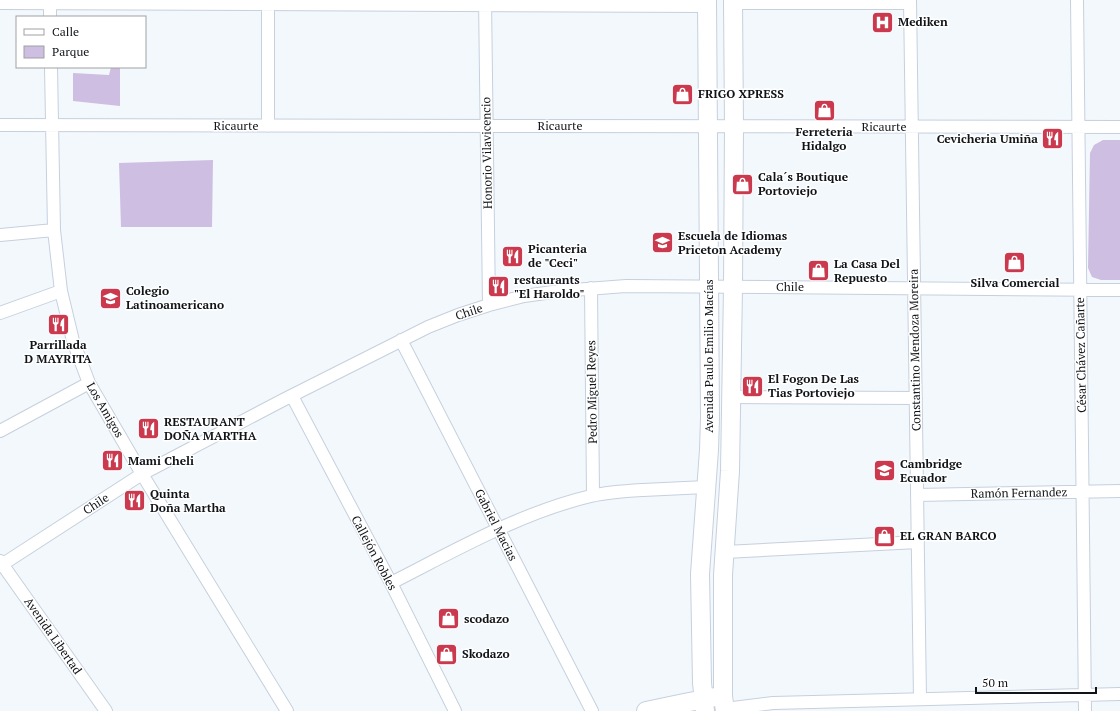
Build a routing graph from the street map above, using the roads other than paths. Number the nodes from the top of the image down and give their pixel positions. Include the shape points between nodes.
1 (1077, 0) edge
2 (50, 2) edge
3 (268, 2) edge
4 (485, 2) edge
5 (733, 2) edge
6 (910, 2) edge
7 (0, 3) edge
8 (707, 3) edge
9 (50, 16) edge
10 (51, 68) edge
11 (0, 125) edge
12 (52, 126) junction
13 (268, 126) junction
14 (487, 126) junction
15 (709, 126) junction
16 (734, 127) junction
17 (912, 127) junction
18 (1079, 127) junction
19 (1120, 127) edge
20 (54, 230) junction
21 (0, 235) edge
22 (709, 286) junction
23 (733, 286) junction
24 (591, 288) junction
25 (914, 288) junction
26 (1081, 290) junction
27 (1120, 290) edge
28 (61, 291) junction
29 (489, 305) junction
30 (0, 313) edge
31 (401, 340) junction
32 (89, 383) junction
33 (292, 396) junction
34 (731, 397) junction
35 (916, 398) junction
36 (0, 431) edge
37 (142, 474) junction
38 (706, 487) junction
39 (1120, 491) edge
40 (1083, 492) junction
41 (917, 494) junction
42 (593, 495) junction
43 (498, 529) junction
44 (918, 542) junction
45 (725, 552) junction
46 (1, 564) edge
47 (391, 583) junction
48 (1120, 694) edge
49 (1085, 695) junction
50 (920, 699) junction
51 (704, 705) edge
52 (724, 705) edge
53 (934, 705) edge
54 (106, 711) edge
55 (287, 711) edge
56 (455, 711) edge
57 (592, 711) edge
58 (646, 711) edge
59 (1085, 711) edge

1 - 18 street, César Chávez Cañarte
2 - 3 street
2 - 7 street
2 - 9 street
3 - 4 street
3 - 13 street
4 - 8 street
4 - 14 street, Honorio Vilavicencio
5 - 6 street
5 - 16 main road, Avenida Paulo Emilio Macías
6 - 17 street, Constantino Mendoza Moreira
8 - 15 main road, Avenida Paulo Emilio Macías
10 - 12 street, Los Amigos
11 - 12 street, Ricaurte
12 - 13 street, Ricaurte
12 - 20 street, Los Amigos
13 - 14 street, Ricaurte
14 - 15 street, Ricaurte
14 - 29 street, Honorio Vilavicencio
15 - 16 street, Ricaurte
15 - 22 main road, Avenida Paulo Emilio Macías
16 - 17 street, Ricaurte
16 - 23 main road, Avenida Paulo Emilio Macías
17 - 18 street, Ricaurte
17 - 25 street, Constantino Mendoza Moreira
18 - 19 street, Ricaurte
18 - 26 street, César Chávez Cañarte
20 - 21 street
20 - 28 street, Los Amigos
22 - 23 street, Chile
22 - 24 street, Chile
22 - 38 main road, Avenida Paulo Emilio Macías via 710,418
23 - 25 street, Chile
23 - 34 main road, Avenida Paulo Emilio Macías
24 - 29 street, Chile via 524,296
24 - 42 street, Pedro Miguel Reyes
25 - 26 street, Chile
25 - 35 street, Constantino Mendoza Moreira
26 - 27 street, Chile
26 - 40 street, César Chávez Cañarte
28 - 30 street
28 - 32 street, Los Amigos via 73,341
29 - 31 street, Chile via 458,314
31 - 33 street, Chile
31 - 43 street, Gabriel Macias
32 - 36 street
32 - 37 street, Los Amigos
33 - 37 street, Chile
33 - 47 street, Callejón Robles
34 - 35 street
34 - 45 main road, Avenida Paulo Emilio Macías
35 - 41 street, Constantino Mendoza Moreira
37 - 46 street, Chile
37 - 55 street, Los Amigos
38 - 42 street
38 - 51 main road, Avenida Paulo Emilio Macías via 700,574
39 - 40 street, Ramón Fernandez
40 - 41 street, Ramón Fernandez
40 - 49 street, César Chávez Cañarte
41 - 44 street, Constantino Mendoza Moreira
42 - 43 street via 573,500
43 - 47 street
43 - 57 street, Gabriel Macias
44 - 45 street
44 - 50 street, Constantino Mendoza Moreira
45 - 52 main road, Avenida Paulo Emilio Macías
46 - 54 street, Avenida Libertad
47 - 56 street, Callejón Robles
48 - 49 street
49 - 53 street
49 - 59 street, César Chávez Cañarte
50 - 52 street
50 - 53 street
51 - 52 main road
51 - 58 main road

